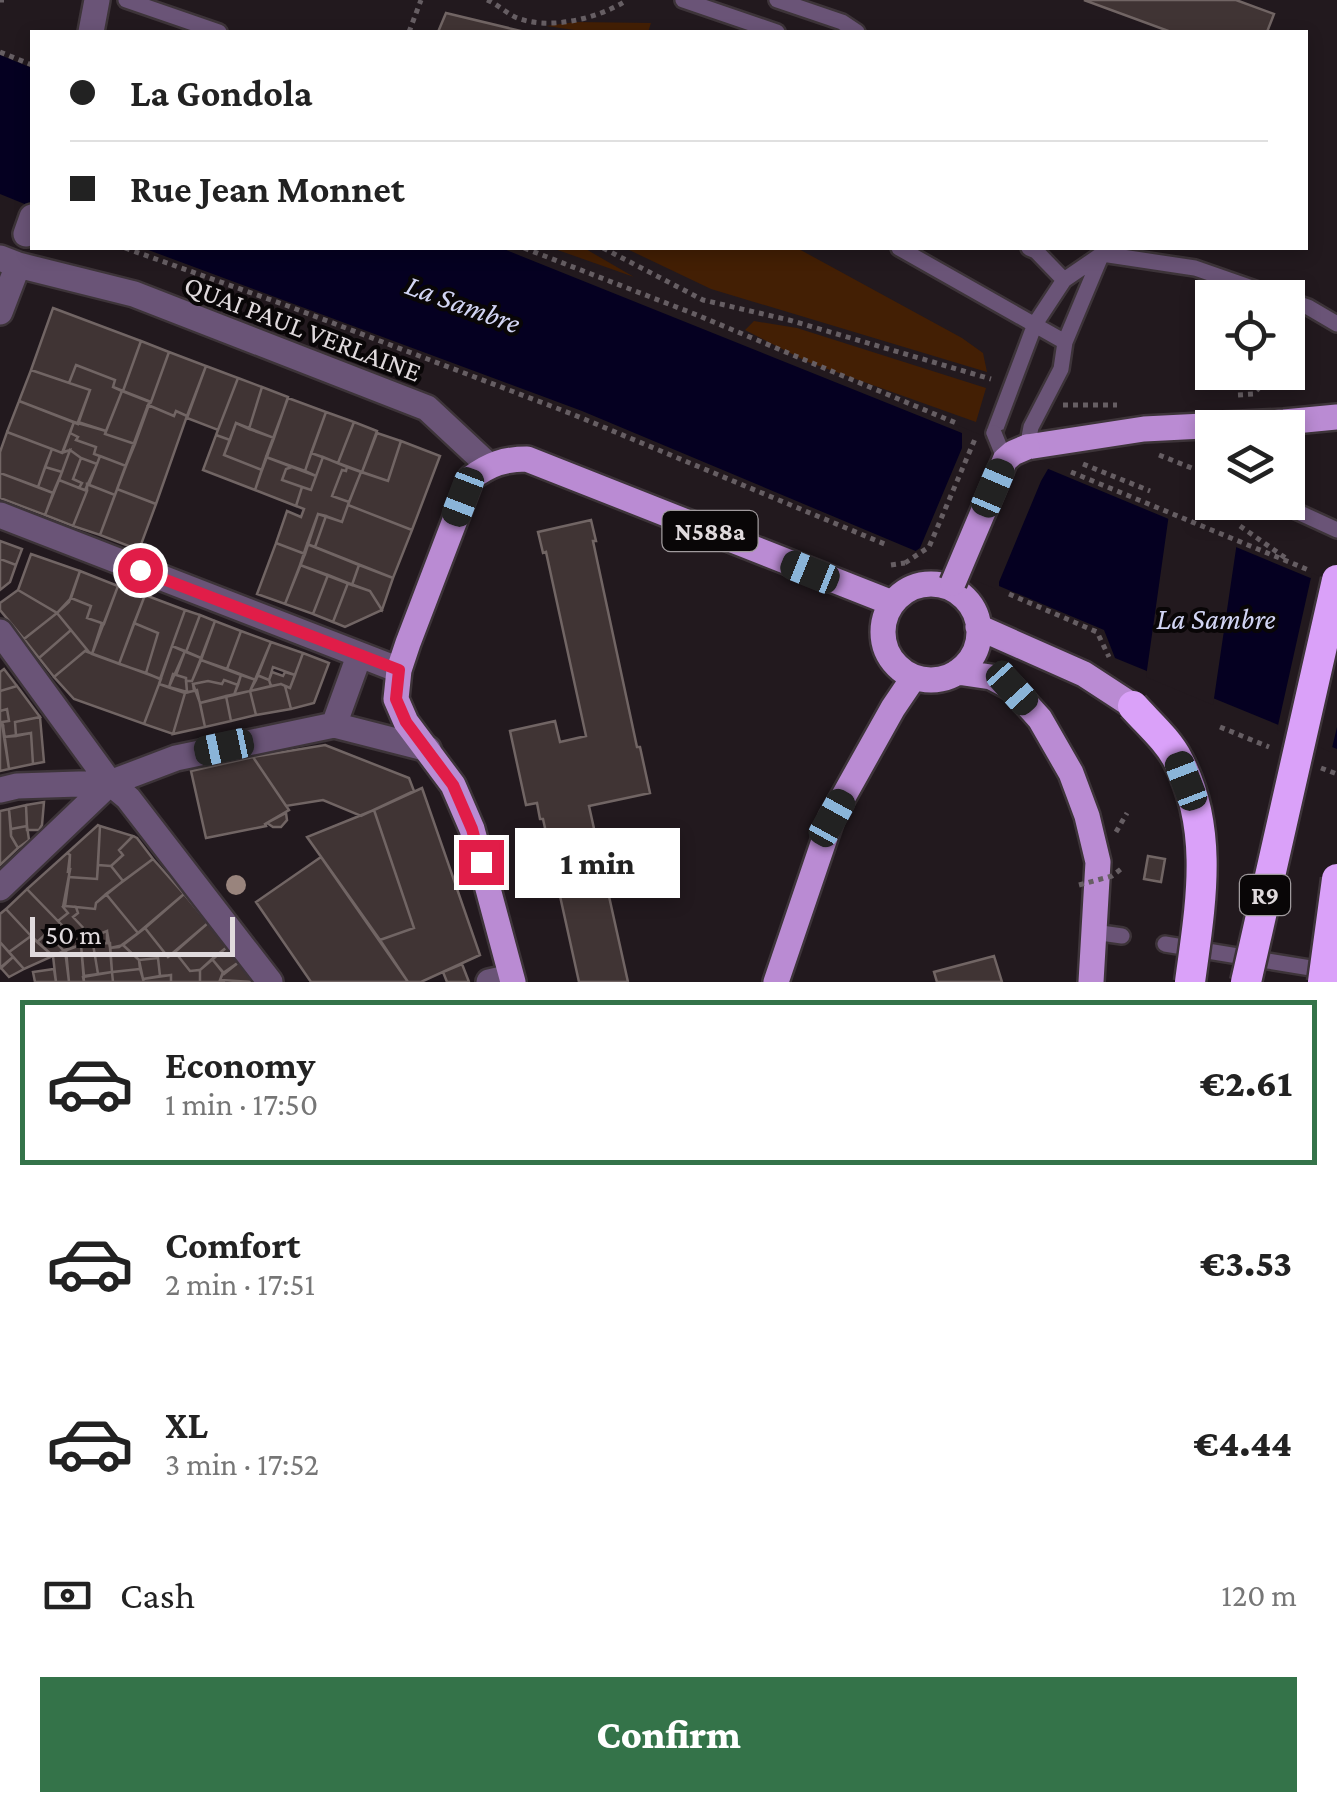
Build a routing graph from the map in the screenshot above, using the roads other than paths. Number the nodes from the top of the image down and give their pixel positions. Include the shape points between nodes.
1 (97, 0) edge
2 (126, 0) edge
3 (684, 0) edge
4 (777, 0) edge
5 (91, 30) edge
6 (213, 30) edge
7 (772, 30) edge
8 (854, 30) edge
9 (903, 250) edge
10 (1034, 250) edge
11 (1100, 250) edge
12 (9, 262) edge
13 (1064, 280) junction
14 (1229, 280) edge
15 (1305, 306) edge
16 (0, 312) edge
17 (1035, 324) junction
18 (1337, 324) edge
19 (1064, 342) junction
20 (1337, 417) edge
21 (1305, 420) edge
22 (1195, 428) edge
23 (1016, 454) junction
24 (488, 465) junction
25 (0, 515) edge
26 (1305, 515) edge
27 (1337, 530) edge
28 (1337, 580) edge
29 (951, 586) junction
30 (892, 604) junction
31 (978, 627) junction
32 (0, 632) edge
33 (359, 656) junction
34 (399, 670) junction
35 (957, 672) junction
36 (914, 677) junction
37 (1133, 706) joint
38 (334, 725) junction
39 (428, 749) junction
40 (110, 783) junction
41 (0, 790) edge
42 (1337, 880) edge
43 (0, 888) edge
44 (1094, 932) junction
45 (1122, 936) dead end
46 (1165, 944) dead end
47 (1337, 972) edge
48 (504, 980) edge
49 (270, 982) edge
50 (776, 982) edge
51 (1091, 982) edge
52 (1190, 982) edge
53 (1246, 982) edge
54 (1323, 982) edge

1 - 5 street
2 - 6 lane
3 - 7 lane
4 - 8 lane
9 - 17 lane
10 - 13 lane
11 - 13 lane
11 - 14 lane
11 - 19 lane
12 - 16 street
12 - 24 street, QUAI PAUL VERLAINE via 134,294 427,408
13 - 17 lane
15 - 18 lane
17 - 19 lane
17 - 23 lane, bridge via 987,430
19 - 23 lane via 1062,369
20 - 21 main road
22 - 23 main road via 1144,429
23 - 29 main road, bridge
24 - 30 main road, N588a via 528,459
24 - 34 main road via 470,478
25 - 33 street
26 - 27 lane
28 - 53 highway, R9, bridge
29 - 30 main road via 914,587
29 - 31 main road
30 - 36 main road via 884,646
31 - 35 main road via 974,654
31 - 37 main road via 1073,669
32 - 40 street
33 - 34 street
33 - 38 street
34 - 39 main road via 396,699
35 - 36 main road via 944,679
35 - 44 main road via 1012,688 1040,719 1070,773 1098,862 1088,882
36 - 50 main road via 832,818
37 - 52 highway, bridge via 1177,758 1195,804 1202,891
38 - 39 street
38 - 40 street via 176,758
39 - 48 main road via 472,829
40 - 41 street
40 - 43 street
40 - 49 street
42 - 54 highway, bridge
44 - 45 lane
44 - 51 main road
46 - 47 lane

